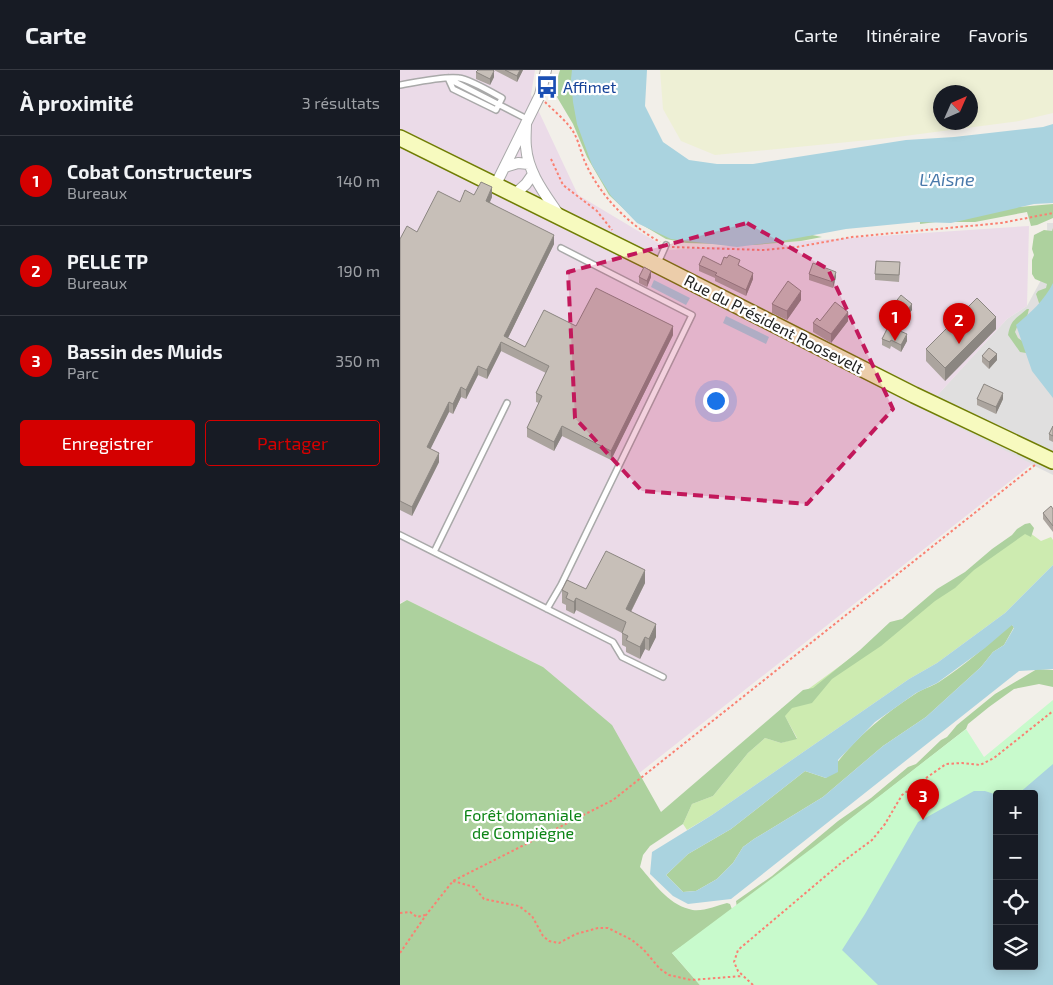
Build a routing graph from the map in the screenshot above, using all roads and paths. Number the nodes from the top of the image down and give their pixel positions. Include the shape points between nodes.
1 (546, 70) edge
2 (400, 85) edge
3 (540, 95) junction
4 (526, 119) junction
5 (400, 138) edge
6 (551, 159) dead end
7 (505, 167) junction
8 (531, 169) junction
9 (495, 186) junction
10 (514, 195) junction
11 (1053, 213) edge
12 (561, 218) junction
13 (666, 245) junction
14 (619, 246) junction
15 (561, 248) dead end
16 (657, 265) junction
17 (507, 403) dead end
18 (1049, 460) edge
19 (400, 535) edge
20 (434, 552) junction
21 (547, 608) junction
22 (663, 677) dead end
23 (1053, 711) edge
24 (453, 881) junction
25 (400, 914) edge
26 (426, 915) junction
27 (400, 952) edge
28 (742, 976) junction
29 (753, 985) edge

1 - 3 street
2 - 4 lane via 448,78
3 - 4 street
3 - 13 path via 574,132 585,163 605,195 626,218
4 - 7 street
4 - 8 street via 526,147
5 - 9 street, Rue du Président Roosevelt
6 - 14 path via 563,185 597,211 612,229
7 - 8 street via 518,163
7 - 9 street
8 - 10 street via 526,184
8 - 12 street
9 - 10 street, Rue du Président Roosevelt
10 - 12 street, Rue du Président Roosevelt
11 - 13 path via 1001,223 852,237 763,250
12 - 14 street, Rue du Président Roosevelt
13 - 16 lane
14 - 16 street, Rue du Président Roosevelt
15 - 21 lane via 692,316
16 - 18 street, Rue du Président Roosevelt
17 - 20 lane
18 - 24 path via 613,800
19 - 20 lane
20 - 21 lane
21 - 22 lane via 613,642 622,657
23 - 28 path via 987,762 980,765 946,764 902,795 872,840 738,950 734,962
24 - 26 path
24 - 28 path via 474,887 484,899 519,906 532,916 549,941 560,942 576,934 608,928 632,940 669,975 690,980
25 - 26 path
26 - 27 path
28 - 29 path

